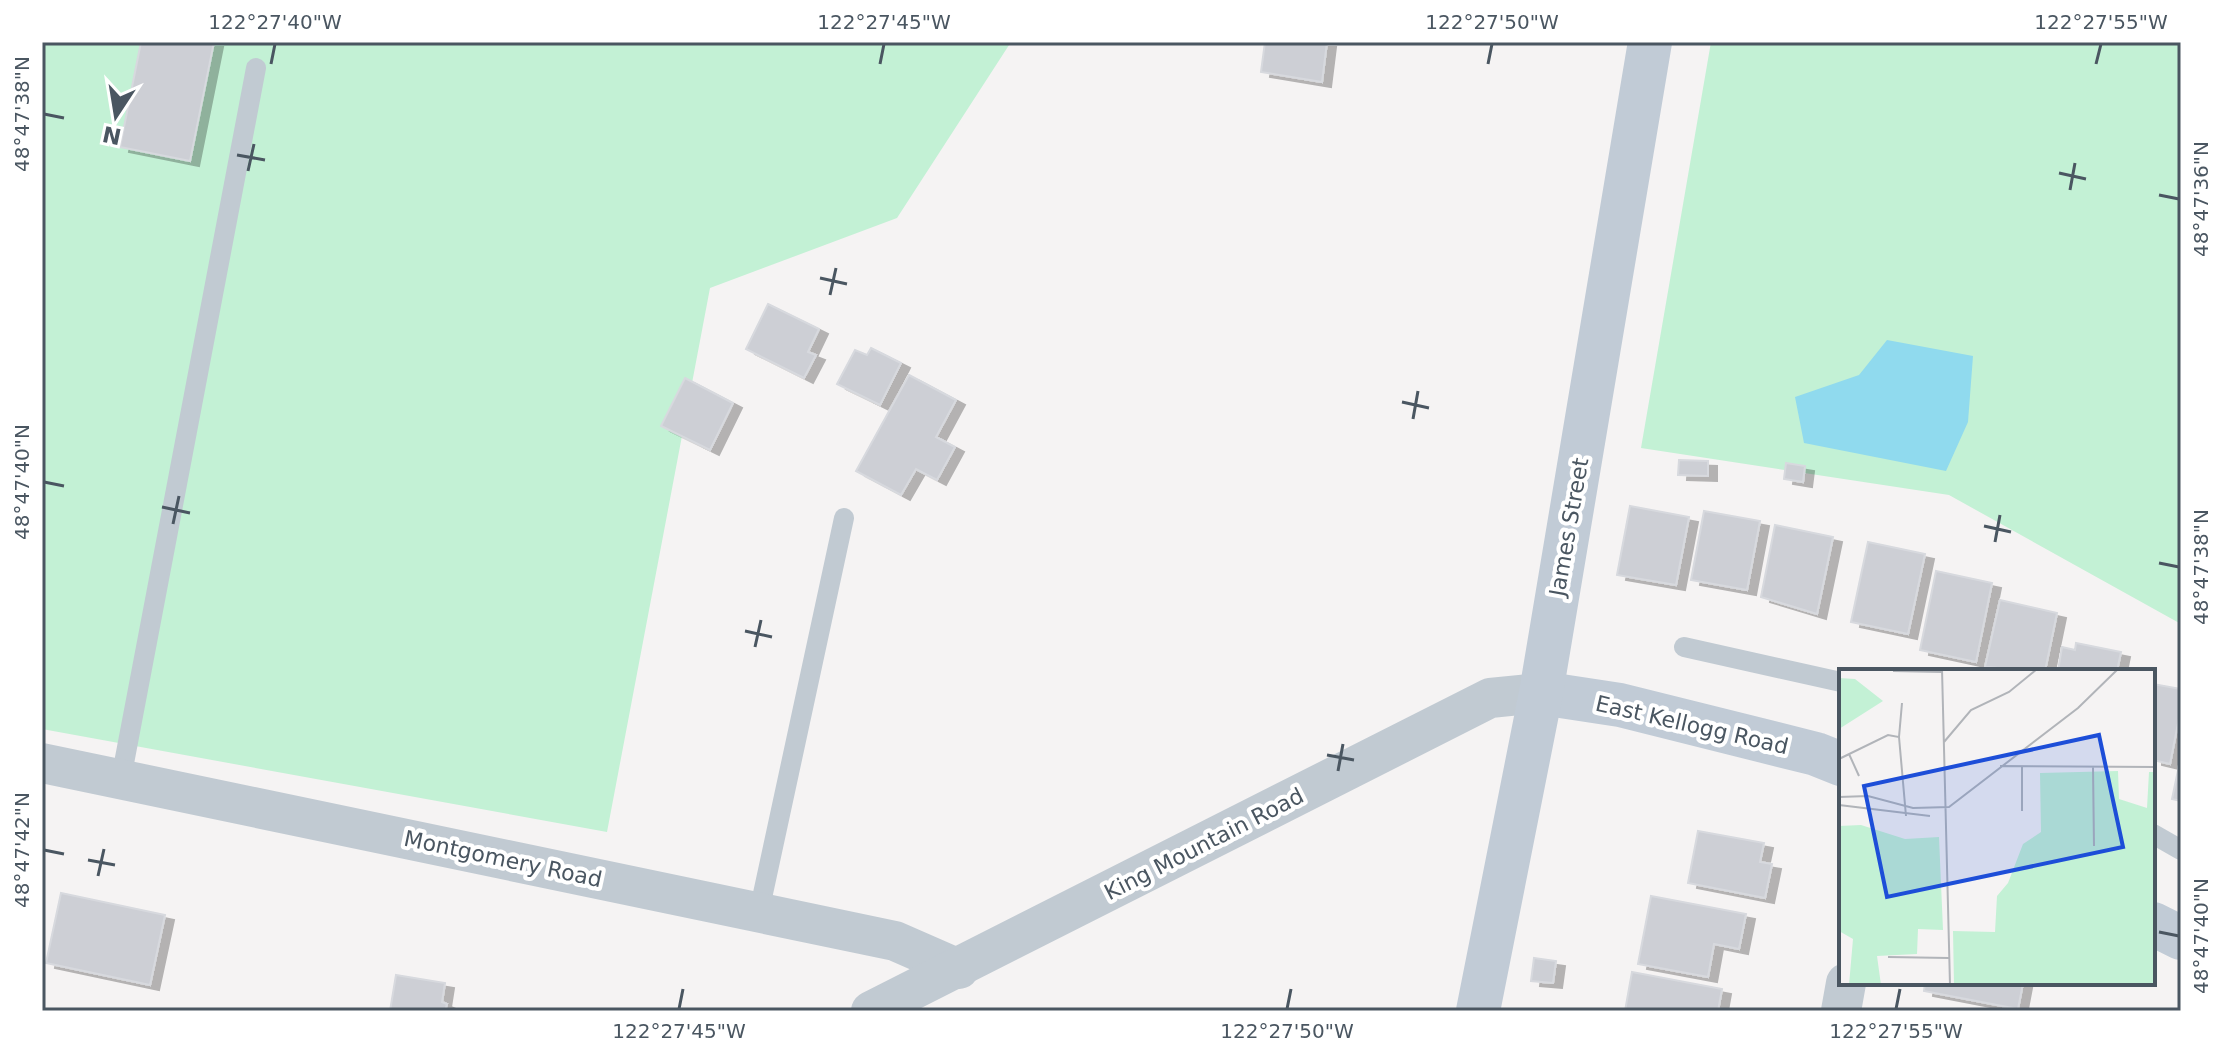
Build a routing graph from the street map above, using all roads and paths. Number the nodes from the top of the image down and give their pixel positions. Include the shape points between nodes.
1 (1650, 42) edge
2 (256, 68) dead end
3 (844, 518) dead end
4 (1684, 647) dead end
5 (1839, 682) edge
6 (1541, 693) junction
7 (42, 763) edge
8 (1839, 763) edge
9 (121, 779) junction
10 (2155, 835) edge
11 (2181, 850) edge
12 (759, 912) junction
13 (2155, 925) edge
14 (2181, 938) edge
15 (959, 969) junction
16 (1846, 985) edge
17 (871, 1011) edge
18 (1478, 1011) edge
19 (1841, 1011) edge

1 - 6 street, James Street
2 - 9 lane
3 - 12 lane
4 - 5 lane
6 - 8 street, East Kellogg Road via 1620,705
6 - 15 street, King Mountain Road via 1490,698
6 - 18 street, James Street
7 - 9 street, Montgomery Road
9 - 12 street, Montgomery Road
10 - 11 lane
12 - 15 street, Montgomery Road via 895,941
13 - 14 street
15 - 17 street, King Mountain Road
16 - 19 street

